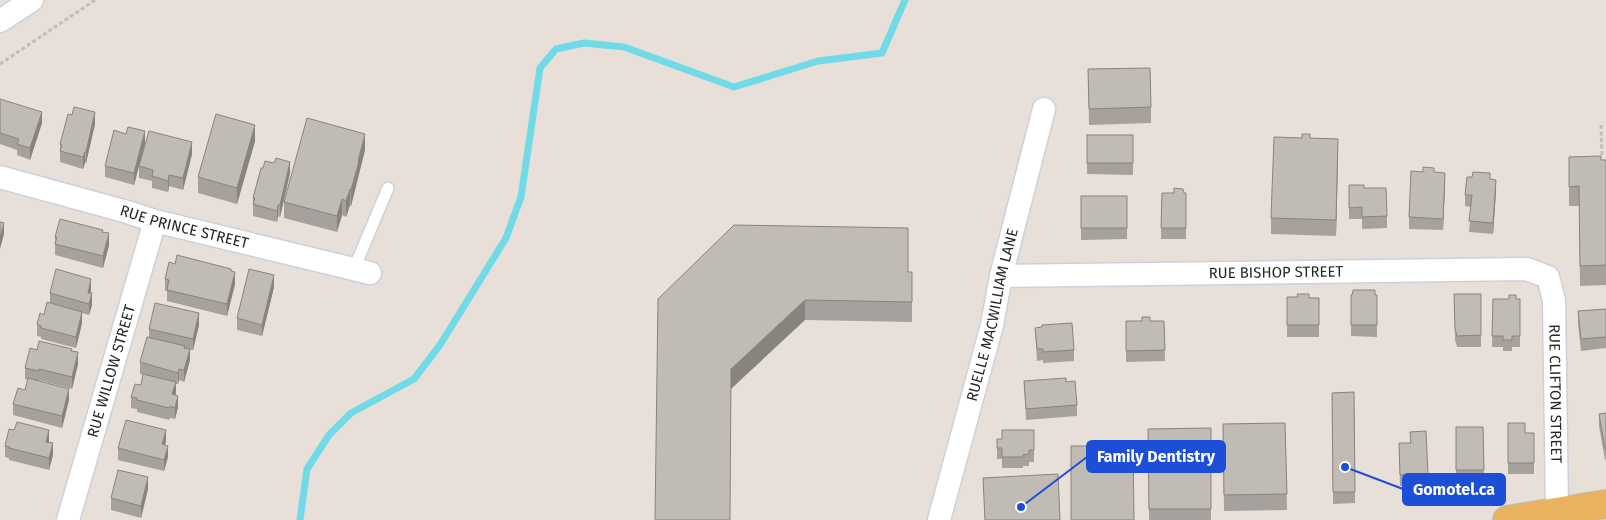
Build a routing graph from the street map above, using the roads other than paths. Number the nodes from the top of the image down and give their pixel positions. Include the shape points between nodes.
1 (32, 0) edge
2 (0, 21) edge
3 (1044, 109) dead end
4 (0, 177) edge
5 (388, 188) dead end
6 (155, 221) junction
7 (362, 271) joint
8 (1001, 276) junction
9 (1548, 277) joint
10 (1604, 506) edge
11 (1556, 511) junction
12 (68, 520) edge
13 (940, 520) edge
14 (1507, 520) edge

1 - 2 street
3 - 8 street, RUELLE MACWILLIAM LANE
4 - 6 street, RUE PRINCE STREET
5 - 7 lane
6 - 7 street, RUE PRINCE STREET
6 - 12 street, RUE WILLOW STREET
8 - 9 street, RUE BISHOP STREET via 1527,269
8 - 13 street, RUELLE MACWILLIAM LANE via 992,325
9 - 11 street, RUE CLIFTON STREET via 1554,300
10 - 11 main road
11 - 14 main road

